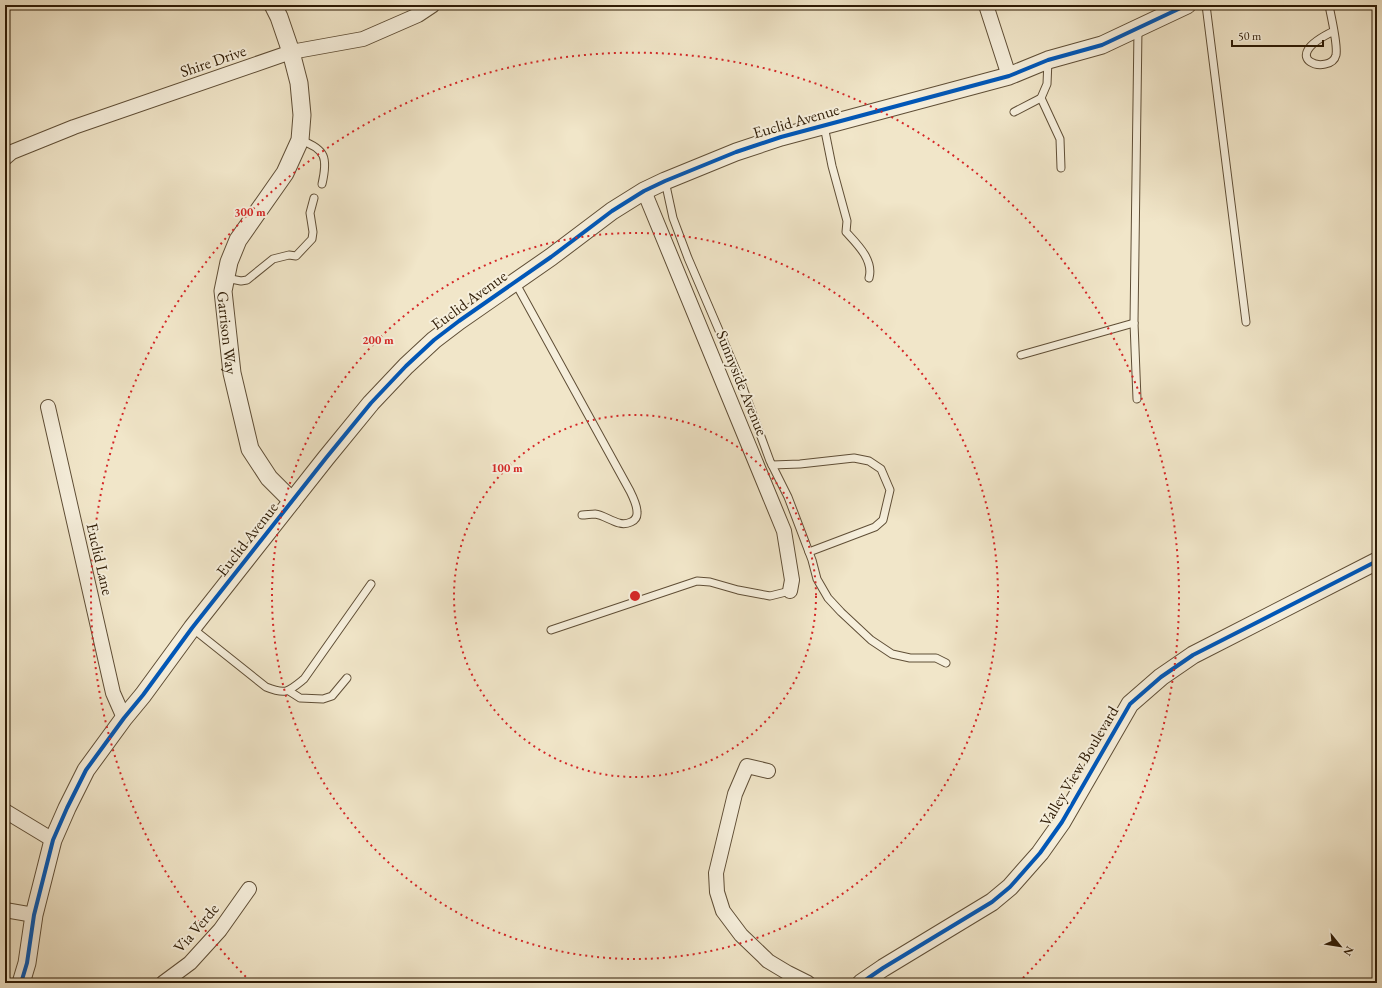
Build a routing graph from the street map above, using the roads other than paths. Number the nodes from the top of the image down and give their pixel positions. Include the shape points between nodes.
1 (273, 5) edge
2 (434, 5) edge
3 (986, 5) edge
4 (1187, 5) edge
5 (1206, 5) edge
6 (1329, 5) edge
7 (1138, 29) junction
8 (1334, 32) junction
9 (291, 52) junction
10 (1048, 60) junction
11 (1009, 76) junction
12 (1041, 98) junction
13 (1014, 112) dead end
14 (824, 126) junction
15 (300, 140) junction
16 (5, 158) edge
17 (1061, 168) dead end
18 (665, 181) junction
19 (322, 184) dead end
20 (644, 191) junction
21 (314, 198) dead end
22 (226, 278) junction
23 (869, 278) dead end
24 (515, 281) junction
25 (1246, 322) dead end
26 (1134, 323) junction
27 (1021, 355) dead end
28 (1137, 400) dead end
29 (48, 407) dead end
30 (772, 465) junction
31 (292, 501) junction
32 (582, 515) dead end
33 (809, 552) junction
34 (1377, 561) edge
35 (371, 584) dead end
36 (790, 592) joint
37 (192, 628) junction
38 (551, 630) dead end
39 (946, 663) dead end
40 (347, 678) dead end
41 (289, 691) junction
42 (124, 718) junction
43 (768, 771) dead end
44 (5, 811) edge
45 (53, 840) junction
46 (249, 889) dead end
47 (5, 910) edge
48 (34, 915) junction
49 (21, 983) edge
50 (163, 983) edge
51 (808, 983) edge
52 (861, 983) edge

1 - 9 street, Garrison Way
2 - 9 street, Shire Drive via 418,15 363,39
3 - 11 street
4 - 7 street, Euclid Avenue
5 - 25 lane
6 - 8 lane
7 - 10 street, Euclid Avenue via 1102,45
7 - 26 lane
8 - 8 lane via 1336,50 1332,61 1315,65 1309,62 1306,59 1308,48
9 - 15 street, Garrison Way via 299,83
9 - 16 street, Shire Drive via 74,127 12,152
10 - 11 street, Euclid Avenue
10 - 12 lane via 1047,84
11 - 14 street, Euclid Avenue
12 - 13 lane
12 - 17 lane via 1060,138
14 - 18 street, Euclid Avenue via 736,152
14 - 23 lane via 847,221 846,232 863,252 869,266
15 - 19 lane via 321,150 325,166
15 - 22 street, Garrison Way via 285,173 238,240
18 - 20 street, Euclid Avenue
18 - 30 lane via 673,218 688,258 739,376
20 - 24 street, Euclid Avenue
20 - 36 street, Sunnyside Avenue via 784,531 792,580
21 - 22 lane via 310,213 312,239 296,256 273,259 247,280
22 - 31 street, Garrison Way via 223,291 232,373 250,449 269,478
24 - 31 street, Euclid Avenue via 434,340 406,366 371,403
24 - 32 lane via 630,491 638,512 634,520 626,524 594,514
26 - 27 lane
26 - 28 lane
29 - 42 street, Euclid Lane via 113,693
30 - 33 lane via 788,497
30 - 33 lane via 854,458 869,461 881,469 890,490 884,520 875,528
31 - 37 street, Euclid Avenue
33 - 39 lane via 817,579 828,598 871,640 892,654 910,658 936,658
34 - 52 street, Valley View Boulevard via 1194,655 1161,677 1130,704 1062,822 1040,853 1010,887 992,902
35 - 41 lane via 304,679
36 - 38 lane via 770,596 697,581
37 - 41 lane via 266,687 277,691
37 - 42 street, Euclid Avenue
40 - 41 lane via 332,696 323,699 300,698
42 - 45 street, Euclid Avenue via 86,770
43 - 51 street via 747,766 735,794 716,873 717,892 723,911 741,934 764,957
44 - 45 street
45 - 48 street, Euclid Avenue
46 - 50 street, Via Verde via 220,930 190,962
47 - 48 street
48 - 49 street, Euclid Avenue

